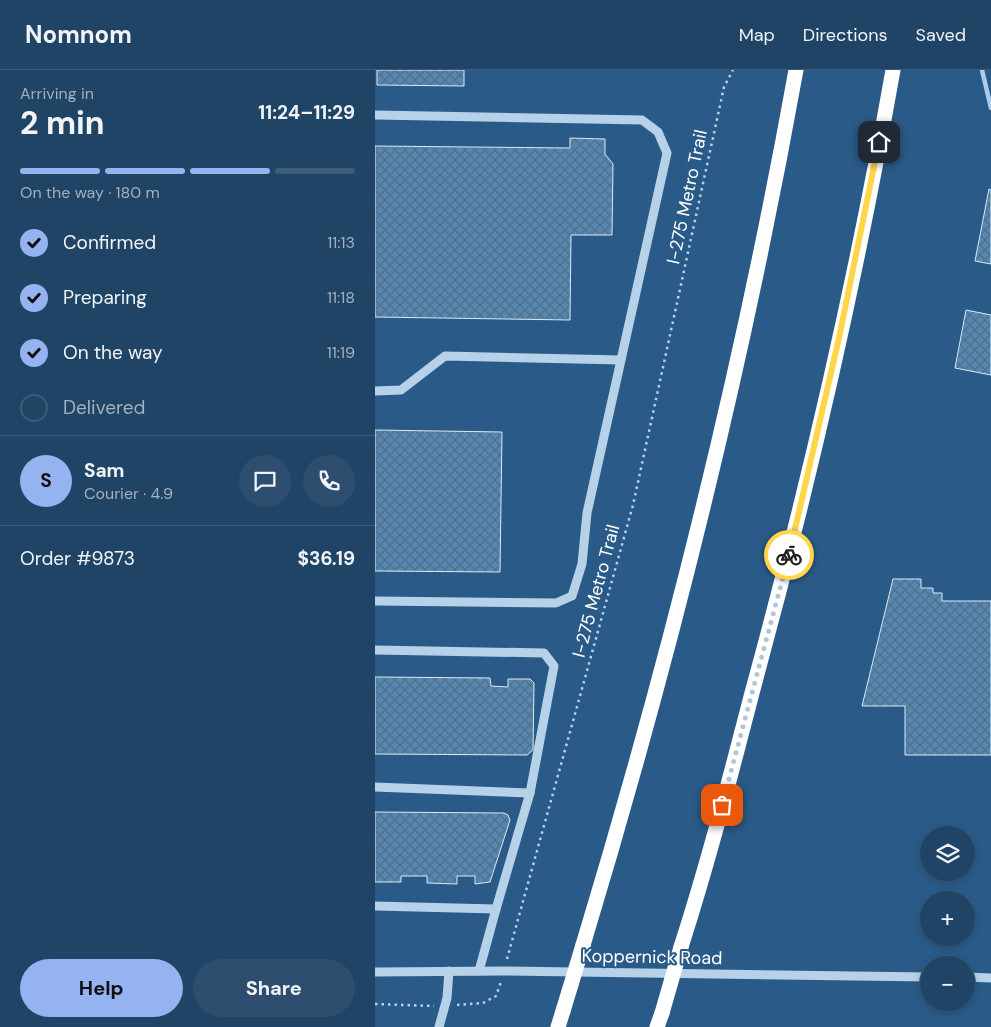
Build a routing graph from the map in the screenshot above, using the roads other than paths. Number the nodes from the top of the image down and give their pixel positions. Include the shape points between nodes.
1 (796, 70) edge
2 (893, 70) edge
3 (375, 114) edge
4 (621, 360) junction
5 (375, 391) edge
6 (375, 601) edge
7 (375, 650) edge
8 (375, 787) edge
9 (529, 794) junction
10 (375, 906) edge
11 (496, 910) junction
12 (449, 971) junction
13 (479, 971) junction
14 (375, 972) edge
15 (920, 977) edge
16 (975, 977) edge
17 (991, 978) edge
18 (659, 1020) edge
19 (439, 1027) edge
20 (558, 1027) edge

1 - 20 highway, bridge via 718,446 657,685
2 - 18 highway, bridge via 800,515 702,882
3 - 4 street via 642,120 658,132 667,153
4 - 5 street via 445,356 401,390
4 - 6 street via 587,512 582,564 572,596 556,603
7 - 9 street via 544,653 554,666
8 - 9 street
9 - 11 street
10 - 11 street
11 - 13 street
12 - 13 street, Koppernick Road
12 - 14 street, Koppernick Road
12 - 19 street
13 - 15 street, Koppernick Road
16 - 17 street

